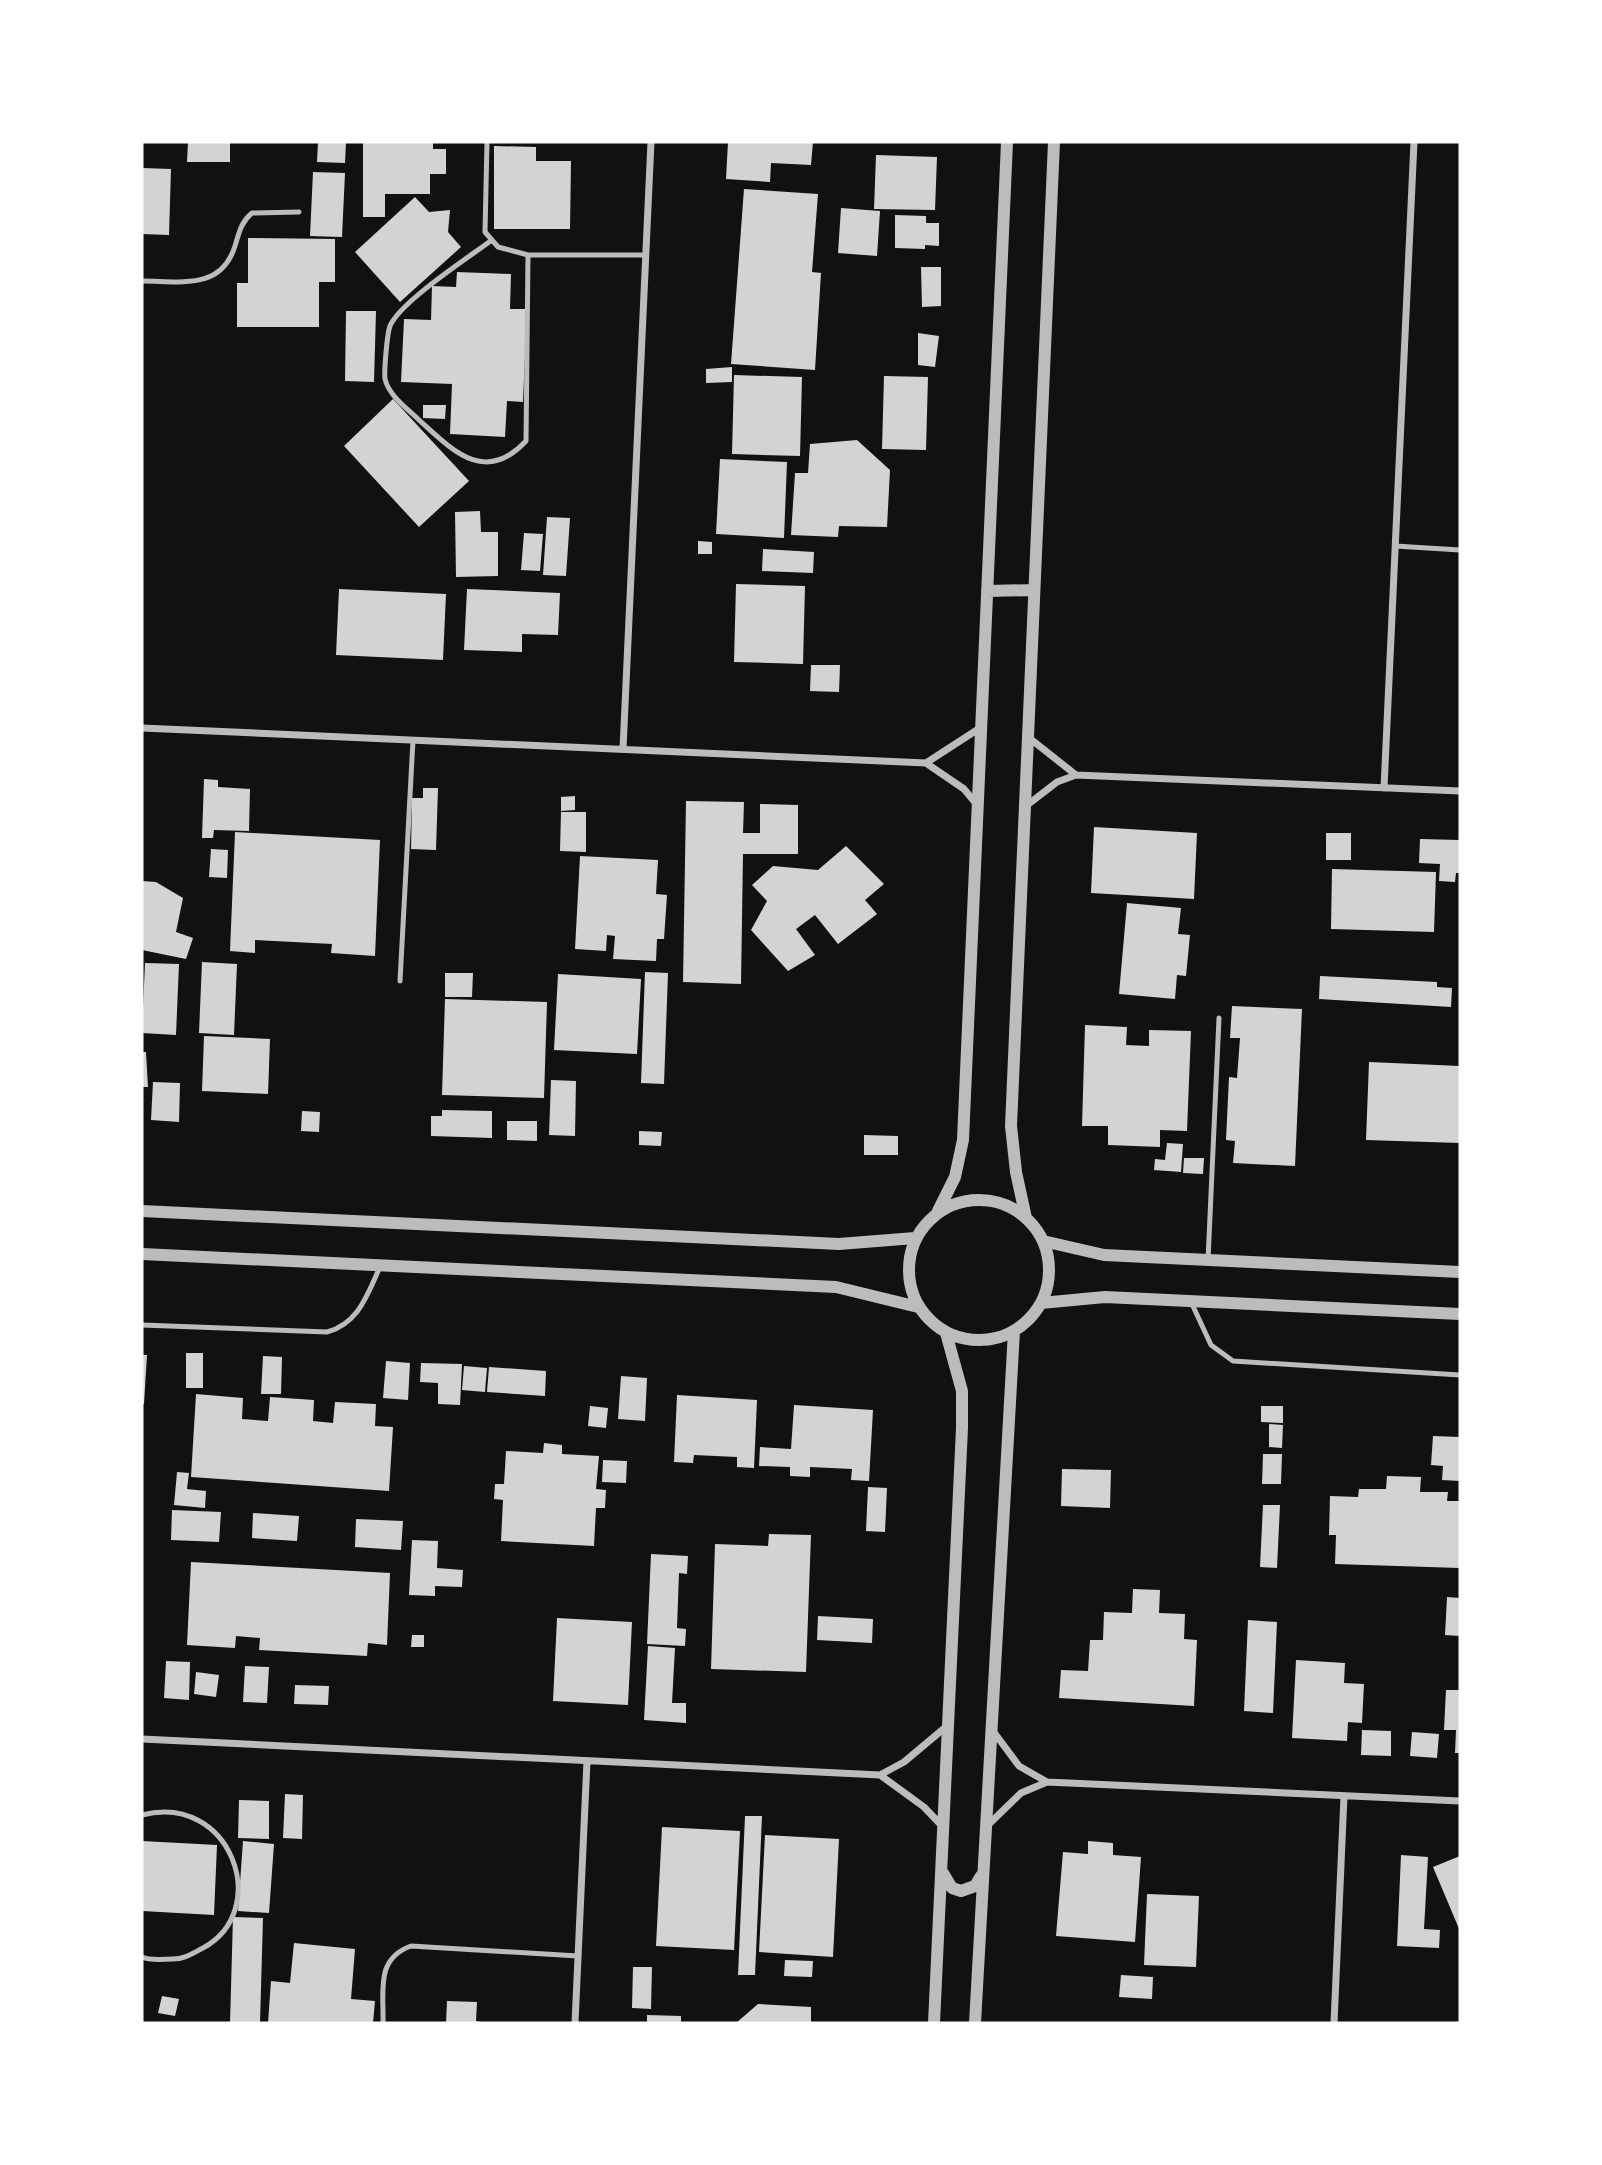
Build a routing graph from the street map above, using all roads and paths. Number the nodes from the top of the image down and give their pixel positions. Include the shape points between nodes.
1 (487, 142) edge
2 (651, 142) edge
3 (1007, 142) edge
4 (1054, 142) edge
5 (1413, 142) edge
6 (299, 212) dead end
7 (492, 240) junction
8 (528, 254) junction
9 (645, 255) junction
10 (142, 281) edge
11 (1395, 547) junction
12 (1460, 550) edge
13 (1034, 590) junction
14 (987, 591) junction
15 (142, 728) edge
16 (980, 728) junction
17 (1028, 737) junction
18 (413, 740) junction
19 (623, 749) junction
20 (926, 762) junction
21 (1076, 775) junction
22 (1384, 788) junction
23 (1460, 792) edge
24 (979, 806) junction
25 (1025, 808) junction
26 (400, 981) dead end
27 (1219, 1018) dead end
28 (142, 1211) edge
29 (938, 1211) junction
30 (1026, 1218) junction
31 (915, 1238) junction
32 (1043, 1241) junction
33 (142, 1254) edge
34 (1208, 1260) junction
35 (381, 1265) junction
36 (1460, 1272) edge
37 (1191, 1301) junction
38 (1041, 1303) junction
39 (918, 1307) junction
40 (1460, 1314) edge
41 (142, 1325) edge
42 (1014, 1331) junction
43 (946, 1333) junction
44 (1460, 1376) edge
45 (947, 1726) junction
46 (992, 1730) junction
47 (142, 1739) edge
48 (587, 1761) junction
49 (880, 1775) junction
50 (1047, 1782) junction
51 (1345, 1796) junction
52 (1460, 1801) edge
53 (142, 1815) edge
54 (943, 1826) junction
55 (987, 1826) junction
56 (941, 1869) junction
57 (982, 1874) junction
58 (142, 1956) edge
59 (578, 1956) junction
60 (383, 2023) edge
61 (575, 2023) edge
62 (934, 2023) edge
63 (975, 2023) edge
64 (1334, 2023) edge

1 - 7 lane via 485,232
2 - 9 street
3 - 14 street
4 - 13 street
5 - 11 street
6 - 10 lane via 252,213 242,223 230,261 210,278
7 - 8 lane via 498,247
7 - 8 lane via 406,306 390,326 386,380 395,397 458,455 495,462 511,457 526,441
8 - 9 lane
9 - 19 street
11 - 12 lane
11 - 22 street
13 - 14 street
13 - 17 street
14 - 16 street
15 - 18 street
16 - 20 street
16 - 24 street
17 - 21 street
17 - 25 street
18 - 19 street
18 - 26 lane
19 - 20 street
20 - 24 street
21 - 22 street
21 - 25 street via 1057,782
22 - 23 street
24 - 29 street via 963,1140 955,1177
25 - 30 street via 1011,1126
27 - 34 lane
28 - 31 street via 839,1244
29 - 30 street via 977,1199 998,1201
29 - 31 street
30 - 32 street
31 - 39 street via 908,1260 909,1284
32 - 34 street via 1104,1255
32 - 38 street via 1049,1262
33 - 35 street
34 - 36 street
35 - 39 street via 836,1287
35 - 41 lane via 356,1316 327,1332
37 - 38 street via 1105,1297
37 - 40 street
37 - 44 lane via 1211,1345 1233,1361
38 - 42 street
39 - 43 street
42 - 43 street via 992,1340 968,1340
42 - 46 street
43 - 45 street via 962,1391
45 - 49 street via 904,1762
45 - 54 street
46 - 50 street via 1019,1766
46 - 55 street
47 - 48 street
48 - 49 street
48 - 59 street
49 - 54 street
50 - 51 street
50 - 55 street via 1021,1793
51 - 52 street
51 - 64 street
53 - 58 lane via 162,1810 198,1818 225,1841 238,1875 235,1911 215,1941 183,1959
54 - 56 street
55 - 57 street
56 - 57 street via 952,1888 961,1892 975,1886
56 - 62 street
57 - 63 street
59 - 60 lane via 411,1946 396,1952 385,1964
59 - 61 street

